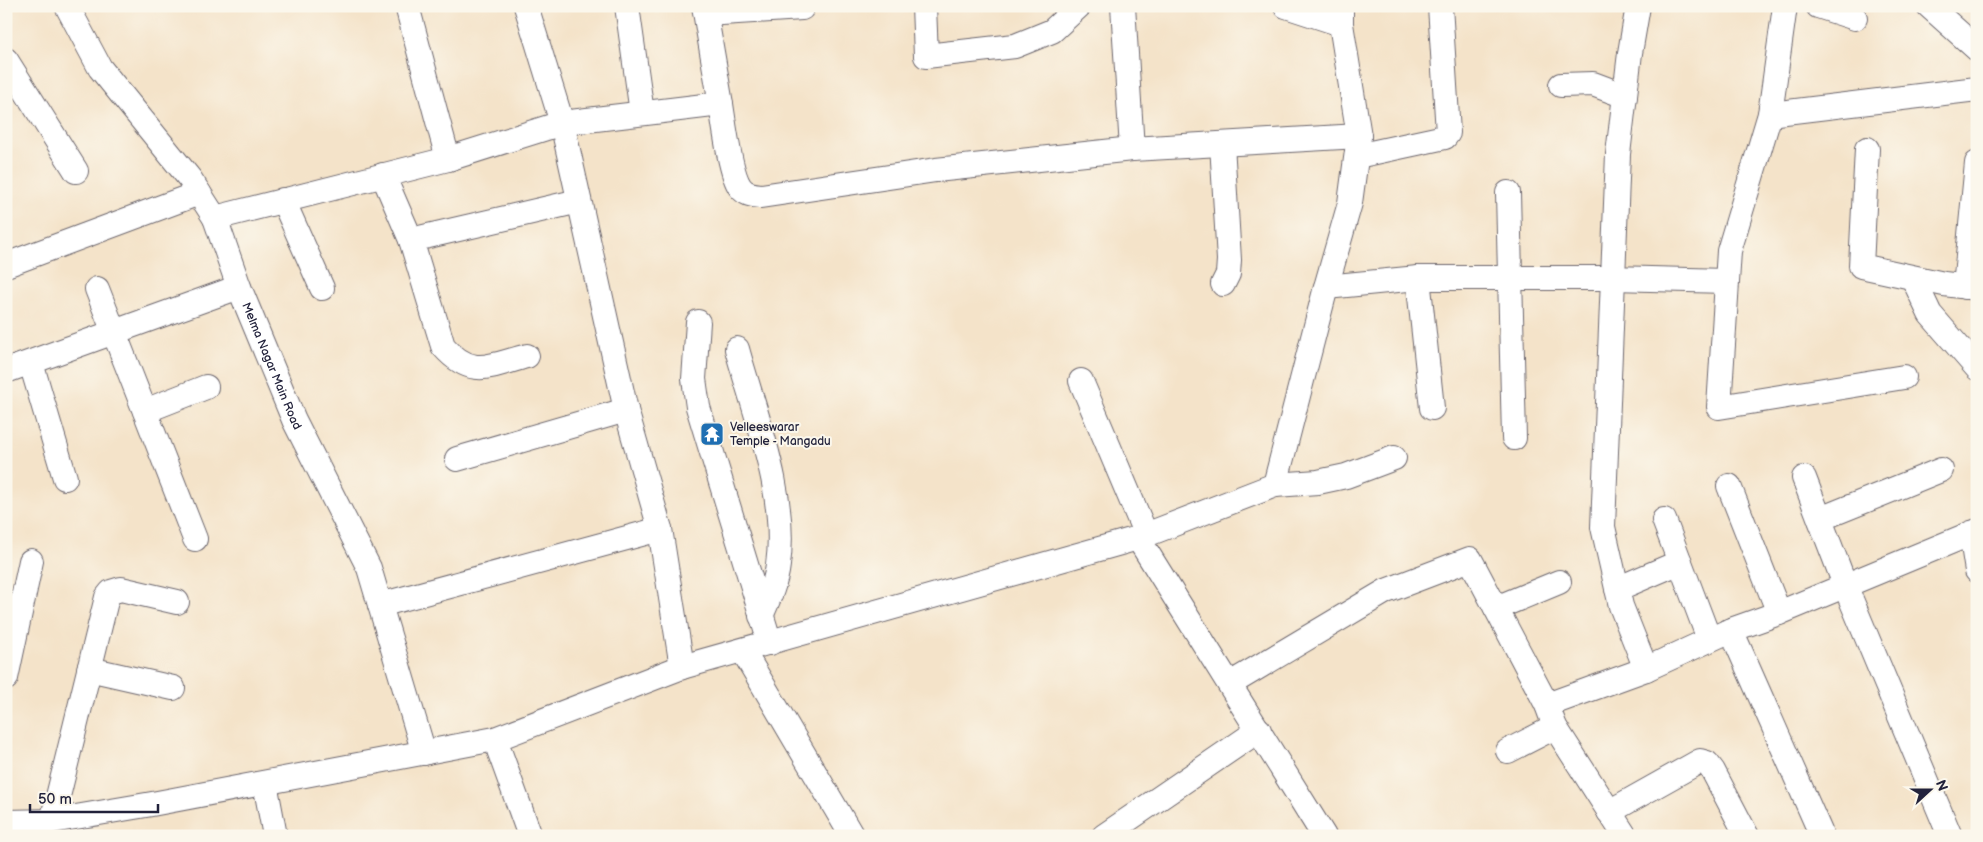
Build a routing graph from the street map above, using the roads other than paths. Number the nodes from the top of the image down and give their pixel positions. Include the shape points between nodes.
1 (67, 6) edge
2 (407, 6) edge
3 (526, 6) edge
4 (626, 6) edge
5 (924, 6) edge
6 (1079, 6) edge
7 (1123, 6) edge
8 (1286, 6) edge
9 (1440, 6) edge
10 (1638, 6) edge
11 (1785, 6) edge
12 (1818, 6) edge
13 (1929, 6) edge
14 (802, 8) dead end
15 (705, 10) edge
16 (1341, 15) edge
17 (1855, 18) dead end
18 (1977, 49) edge
19 (6, 60) edge
20 (1561, 85) dead end
21 (1977, 90) edge
22 (1624, 96) junction
23 (720, 104) junction
24 (642, 113) junction
25 (1770, 114) junction
26 (562, 123) junction
27 (1222, 144) junction
28 (1358, 146) junction
29 (1132, 149) junction
30 (1867, 149) dead end
31 (448, 159) junction
32 (1977, 163) edge
33 (76, 171) dead end
34 (383, 175) junction
35 (199, 193) junction
36 (1508, 193) dead end
37 (283, 200) junction
38 (579, 201) junction
39 (215, 218) junction
40 (412, 240) junction
41 (6, 265) edge
42 (1508, 276) junction
43 (1418, 278) junction
44 (1613, 278) junction
45 (1913, 278) junction
46 (1726, 281) junction
47 (1223, 284) dead end
48 (239, 287) junction
49 (1326, 287) junction
50 (322, 288) dead end
51 (1971, 288) edge
52 (97, 289) dead end
53 (698, 322) dead end
54 (115, 332) junction
55 (737, 349) dead end
56 (526, 356) dead end
57 (31, 362) junction
58 (1977, 368) edge
59 (6, 372) edge
60 (1904, 377) dead end
61 (1081, 381) dead end
62 (206, 386) dead end
63 (1432, 408) dead end
64 (626, 410) junction
65 (145, 411) junction
66 (1514, 438) dead end
67 (1394, 458) dead end
68 (456, 459) dead end
69 (1941, 470) dead end
70 (65, 478) dead end
71 (1804, 478) dead end
72 (1275, 485) junction
73 (1729, 486) dead end
74 (1820, 519) junction
75 (1664, 520) dead end
76 (660, 528) junction
77 (1974, 532) edge
78 (1142, 536) junction
79 (195, 539) dead end
80 (31, 561) dead end
81 (1680, 562) junction
82 (1977, 571) edge
83 (1559, 582) dead end
84 (1845, 586) junction
85 (1617, 588) junction
86 (178, 602) dead end
87 (380, 605) junction
88 (1496, 608) junction
89 (1779, 613) junction
90 (761, 616) junction
91 (1731, 630) junction
92 (1708, 639) junction
93 (770, 643) junction
94 (743, 651) junction
95 (682, 667) junction
96 (89, 669) junction
97 (1646, 669) junction
98 (6, 678) edge
99 (1230, 684) junction
100 (173, 688) dead end
101 (1551, 716) junction
102 (1259, 730) junction
103 (495, 739) junction
104 (1508, 751) dead end
105 (424, 753) junction
106 (265, 782) junction
107 (1609, 812) junction
108 (52, 821) junction
109 (6, 822) edge
110 (274, 836) edge
111 (530, 836) edge
112 (852, 836) edge
113 (1104, 836) edge
114 (1324, 836) edge
115 (1625, 836) edge
116 (1747, 836) edge
117 (1822, 836) edge
118 (1950, 836) edge

1 - 35 street, Melma Nagar Main Road via 100,68
2 - 31 street
3 - 26 street
4 - 24 street
5 - 6 street via 926,56 1015,46 1052,31
7 - 29 street
8 - 16 street
9 - 28 street via 1448,133 1445,137
10 - 22 street
11 - 25 street
12 - 17 street
13 - 18 street
14 - 15 street
15 - 23 street
16 - 28 street
19 - 33 street
20 - 22 street via 1593,84
21 - 25 street
22 - 44 street
23 - 24 street
23 - 29 street via 735,177 749,195 936,170
24 - 26 street
25 - 46 street via 1729,251
26 - 31 street
26 - 38 street
27 - 28 street
27 - 29 street
27 - 47 street via 1229,260
28 - 49 street via 1350,202
30 - 45 street via 1861,266
31 - 34 street
32 - 51 street
34 - 37 street
34 - 40 street
35 - 39 street, Melma Nagar Main Road
35 - 41 street
36 - 42 street
37 - 39 street
37 - 50 street
38 - 40 street
38 - 64 street
39 - 48 street, Melma Nagar Main Road
40 - 56 street via 443,346 454,359 480,368
42 - 43 street
42 - 44 street
42 - 66 street
43 - 49 street
43 - 63 street
44 - 46 street
44 - 85 street via 1603,527
45 - 51 street
45 - 58 street via 1930,314
46 - 60 street via 1719,407
48 - 54 street
48 - 87 street, Melma Nagar Main Road via 294,420 369,568
49 - 72 street
52 - 54 street
53 - 90 street via 694,379 698,407
54 - 57 street
54 - 65 street
55 - 90 street via 776,501 778,565
57 - 59 street
57 - 70 street
61 - 78 street
62 - 65 street
64 - 68 street
64 - 76 street
65 - 79 street
67 - 72 street via 1346,476
69 - 74 street
71 - 74 street
72 - 78 street
73 - 89 street
74 - 84 street
75 - 81 street
76 - 87 street
76 - 95 street
77 - 82 street
77 - 84 street
78 - 93 street
78 - 99 street
80 - 98 street
81 - 85 street
81 - 92 street
83 - 88 street
84 - 89 street
84 - 118 street
85 - 97 street
86 - 96 street via 121,589 111,592
87 - 105 street, Melma Nagar Main Road
88 - 99 street via 1470,559 1386,591
88 - 101 street
89 - 91 street
90 - 93 street
91 - 92 street
91 - 117 street
92 - 97 street
93 - 94 street
94 - 95 street
94 - 112 street
95 - 103 street
96 - 100 street
96 - 108 street
97 - 101 street
99 - 102 street
101 - 104 street
101 - 107 street
102 - 113 street
102 - 114 street
103 - 105 street
103 - 111 street
105 - 106 street
106 - 108 street
106 - 110 street
107 - 115 street
107 - 116 street via 1700,761 1713,771
108 - 109 street

